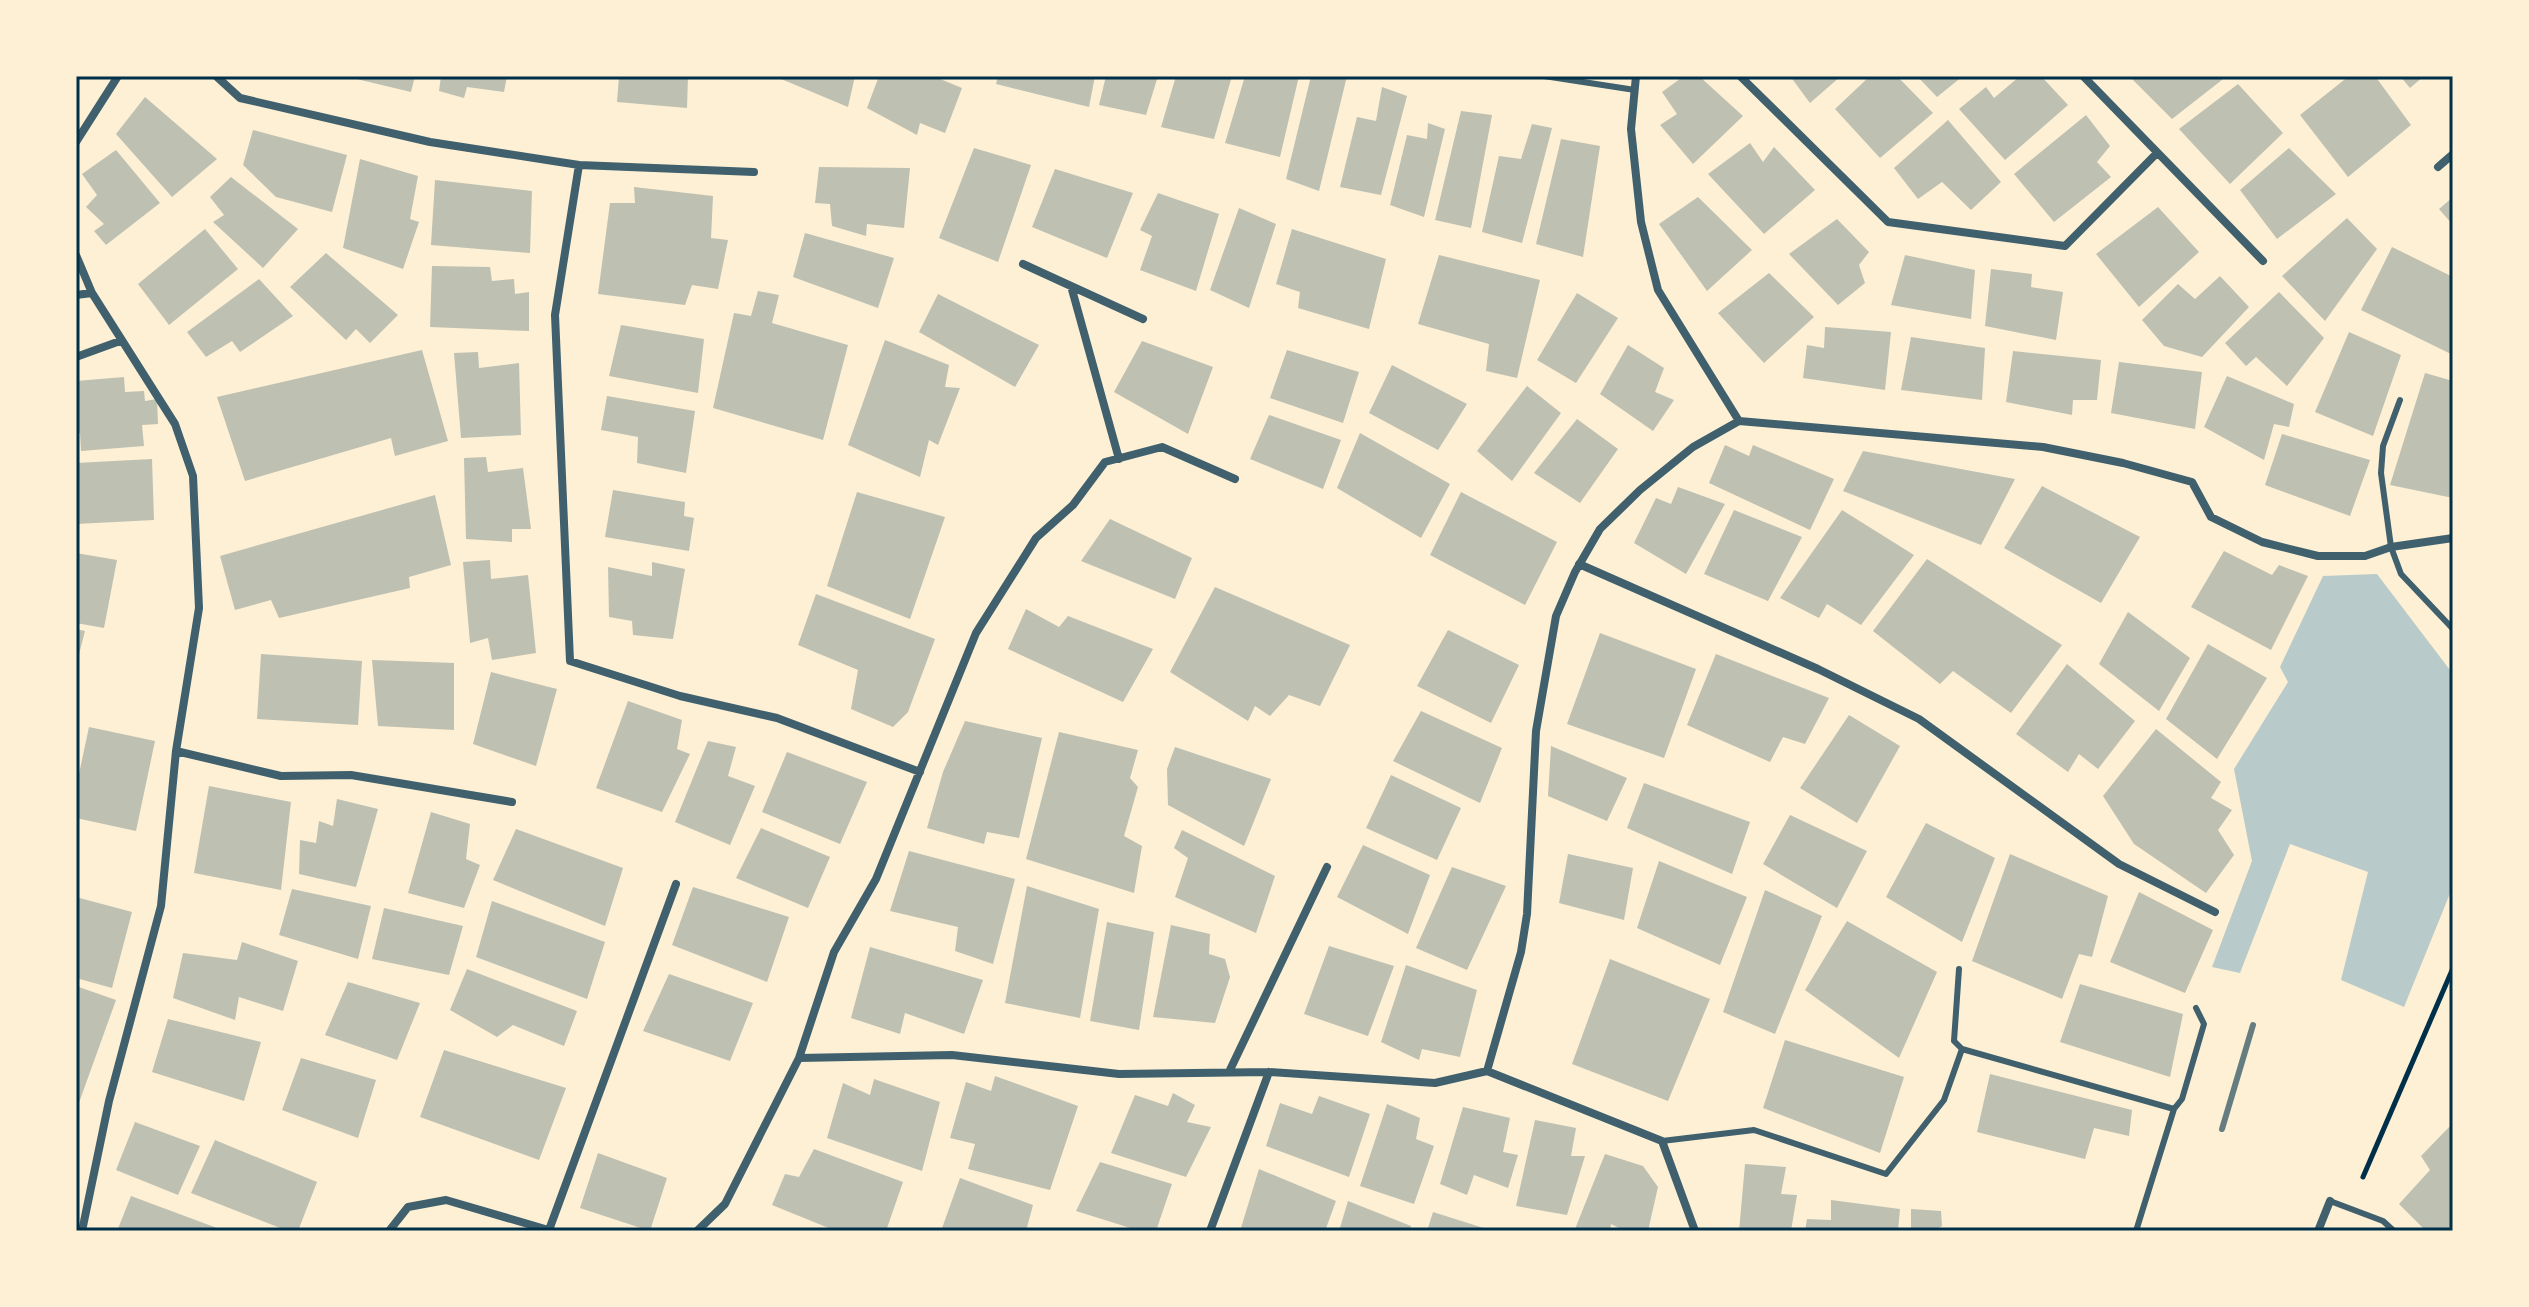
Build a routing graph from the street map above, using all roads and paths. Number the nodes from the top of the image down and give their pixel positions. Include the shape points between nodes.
1 (118, 76) edge
2 (216, 76) edge
3 (1544, 76) edge
4 (1636, 76) edge
5 (1740, 76) edge
6 (2083, 76) edge
7 (1635, 90) junction
8 (76, 142) edge
9 (2157, 153) junction
10 (2453, 154) edge
11 (579, 165) junction
12 (2438, 167) dead end
13 (754, 172) dead end
14 (76, 255) edge
15 (2263, 261) dead end
16 (1023, 264) dead end
17 (1071, 286) junction
18 (92, 293) junction
19 (76, 295) edge
20 (1143, 319) dead end
21 (120, 341) junction
22 (76, 357) edge
23 (2400, 400) dead end
24 (1739, 421) junction
25 (1119, 459) junction
26 (1235, 479) dead end
27 (2453, 538) edge
28 (2391, 547) junction
29 (1579, 564) junction
30 (2453, 629) edge
31 (176, 751) junction
32 (920, 772) junction
33 (512, 802) dead end
34 (1327, 867) dead end
35 (676, 884) dead end
36 (2215, 912) dead end
37 (2453, 968) edge
38 (1959, 969) dead end
39 (2196, 1008) dead end
40 (1962, 1049) junction
41 (799, 1058) junction
42 (1487, 1071) junction
43 (1229, 1072) junction
44 (1269, 1072) junction
45 (2174, 1109) junction
46 (1662, 1141) junction
47 (2358, 1188) dead end
48 (2330, 1201) joint
49 (82, 1231) edge
50 (389, 1231) edge
51 (551, 1231) edge
52 (697, 1231) edge
53 (1210, 1231) edge
54 (1695, 1231) edge
55 (2136, 1231) edge
56 (2318, 1231) edge
57 (2394, 1231) edge

1 - 8 street
2 - 11 street via 240,98 430,142
3 - 7 lane
4 - 7 street
5 - 9 street via 1888,222 2065,246
6 - 9 street
7 - 24 street via 1631,129 1639,207 1658,290
9 - 15 street
10 - 12 street
11 - 13 street
11 - 32 street via 555,315 570,661 680,696 777,718
14 - 18 street
16 - 17 street
17 - 20 street
17 - 25 street
18 - 19 street
18 - 21 street
21 - 22 street
21 - 31 street via 175,424 193,476 199,608
23 - 28 lane via 2383,446 2381,473
24 - 28 street via 2043,447 2192,482 2211,517 2262,542 2318,556 2365,556
24 - 29 street via 1693,447 1640,490 1600,529
25 - 26 street via 1162,447
25 - 32 street via 1105,462 1073,505 1036,538 976,633
27 - 28 street
28 - 30 lane via 2401,574
29 - 36 street via 1919,719 2119,864
29 - 42 street via 1556,616 1549,653 1536,731 1527,914
31 - 33 street via 281,776 351,775
31 - 49 street via 161,906 109,1101
32 - 41 street via 876,879 834,952
34 - 43 street
35 - 51 street
37 - 47 path
38 - 40 lane via 1954,1041
39 - 45 lane via 2204,1024 2182,1099
40 - 45 lane
40 - 46 lane via 1944,1100 1886,1174 1754,1130
41 - 43 street via 952,1055 1119,1074
41 - 52 street via 725,1204
42 - 44 street via 1435,1083
42 - 46 street
43 - 44 street
44 - 53 street
45 - 55 lane
46 - 54 street
48 - 56 street
48 - 57 lane via 2383,1221
50 - 51 street via 408,1207 446,1200

